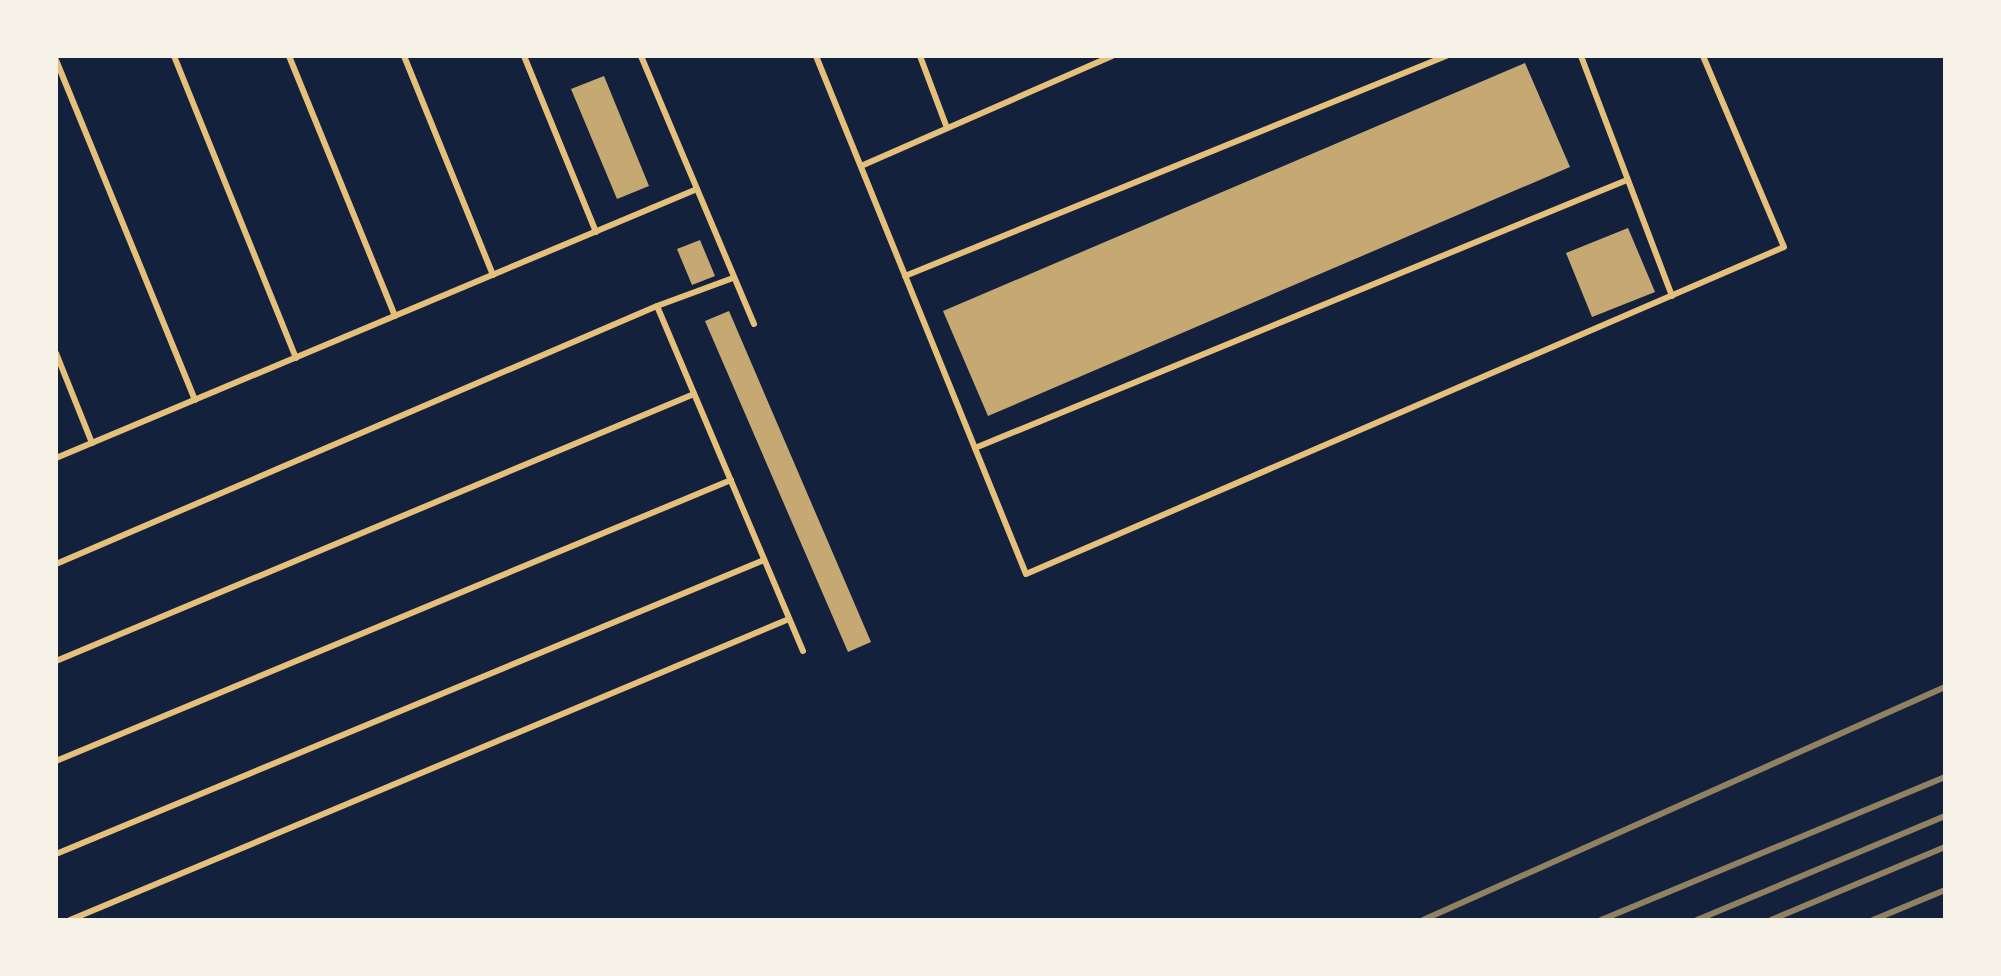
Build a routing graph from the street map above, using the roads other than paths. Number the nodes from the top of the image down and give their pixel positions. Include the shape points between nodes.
1 (174, 56) edge
2 (289, 56) edge
3 (404, 56) edge
4 (524, 56) edge
5 (641, 56) edge
6 (816, 56) edge
7 (920, 56) edge
8 (1112, 56) edge
9 (1446, 56) edge
10 (1581, 56) edge
11 (1703, 56) edge
12 (56, 60) edge
13 (947, 128) junction
14 (861, 166) junction
15 (1627, 180) junction
16 (697, 189) junction
17 (596, 232) junction
18 (493, 275) junction
19 (905, 276) junction
20 (733, 278) junction
21 (1672, 296) junction
22 (657, 306) junction
23 (395, 316) junction
24 (754, 324) dead end
25 (56, 353) edge
26 (296, 358) junction
27 (694, 394) junction
28 (195, 400) junction
29 (92, 443) junction
30 (975, 448) junction
31 (56, 458) edge
32 (731, 480) junction
33 (764, 560) junction
34 (56, 564) edge
35 (789, 619) junction
36 (803, 651) dead end
37 (56, 661) edge
38 (56, 761) edge
39 (56, 854) edge
40 (70, 920) edge

1 - 26 lane
2 - 23 lane
3 - 18 lane
4 - 17 lane
5 - 16 lane
6 - 14 lane
7 - 13 lane
8 - 13 lane
9 - 19 lane
10 - 15 lane
11 - 21 lane via 1784,247
12 - 28 lane
13 - 14 lane
14 - 19 lane
15 - 21 lane
15 - 30 lane
16 - 17 lane
16 - 20 lane
17 - 18 lane
18 - 23 lane
19 - 30 lane
20 - 22 lane
20 - 24 lane
21 - 30 lane via 1026,574
22 - 27 lane
22 - 34 lane
23 - 26 lane
25 - 29 lane
26 - 28 lane
27 - 32 lane
27 - 37 lane
28 - 29 lane
29 - 31 lane
32 - 33 lane
32 - 38 lane
33 - 35 lane
33 - 39 lane
35 - 36 lane
35 - 40 lane

